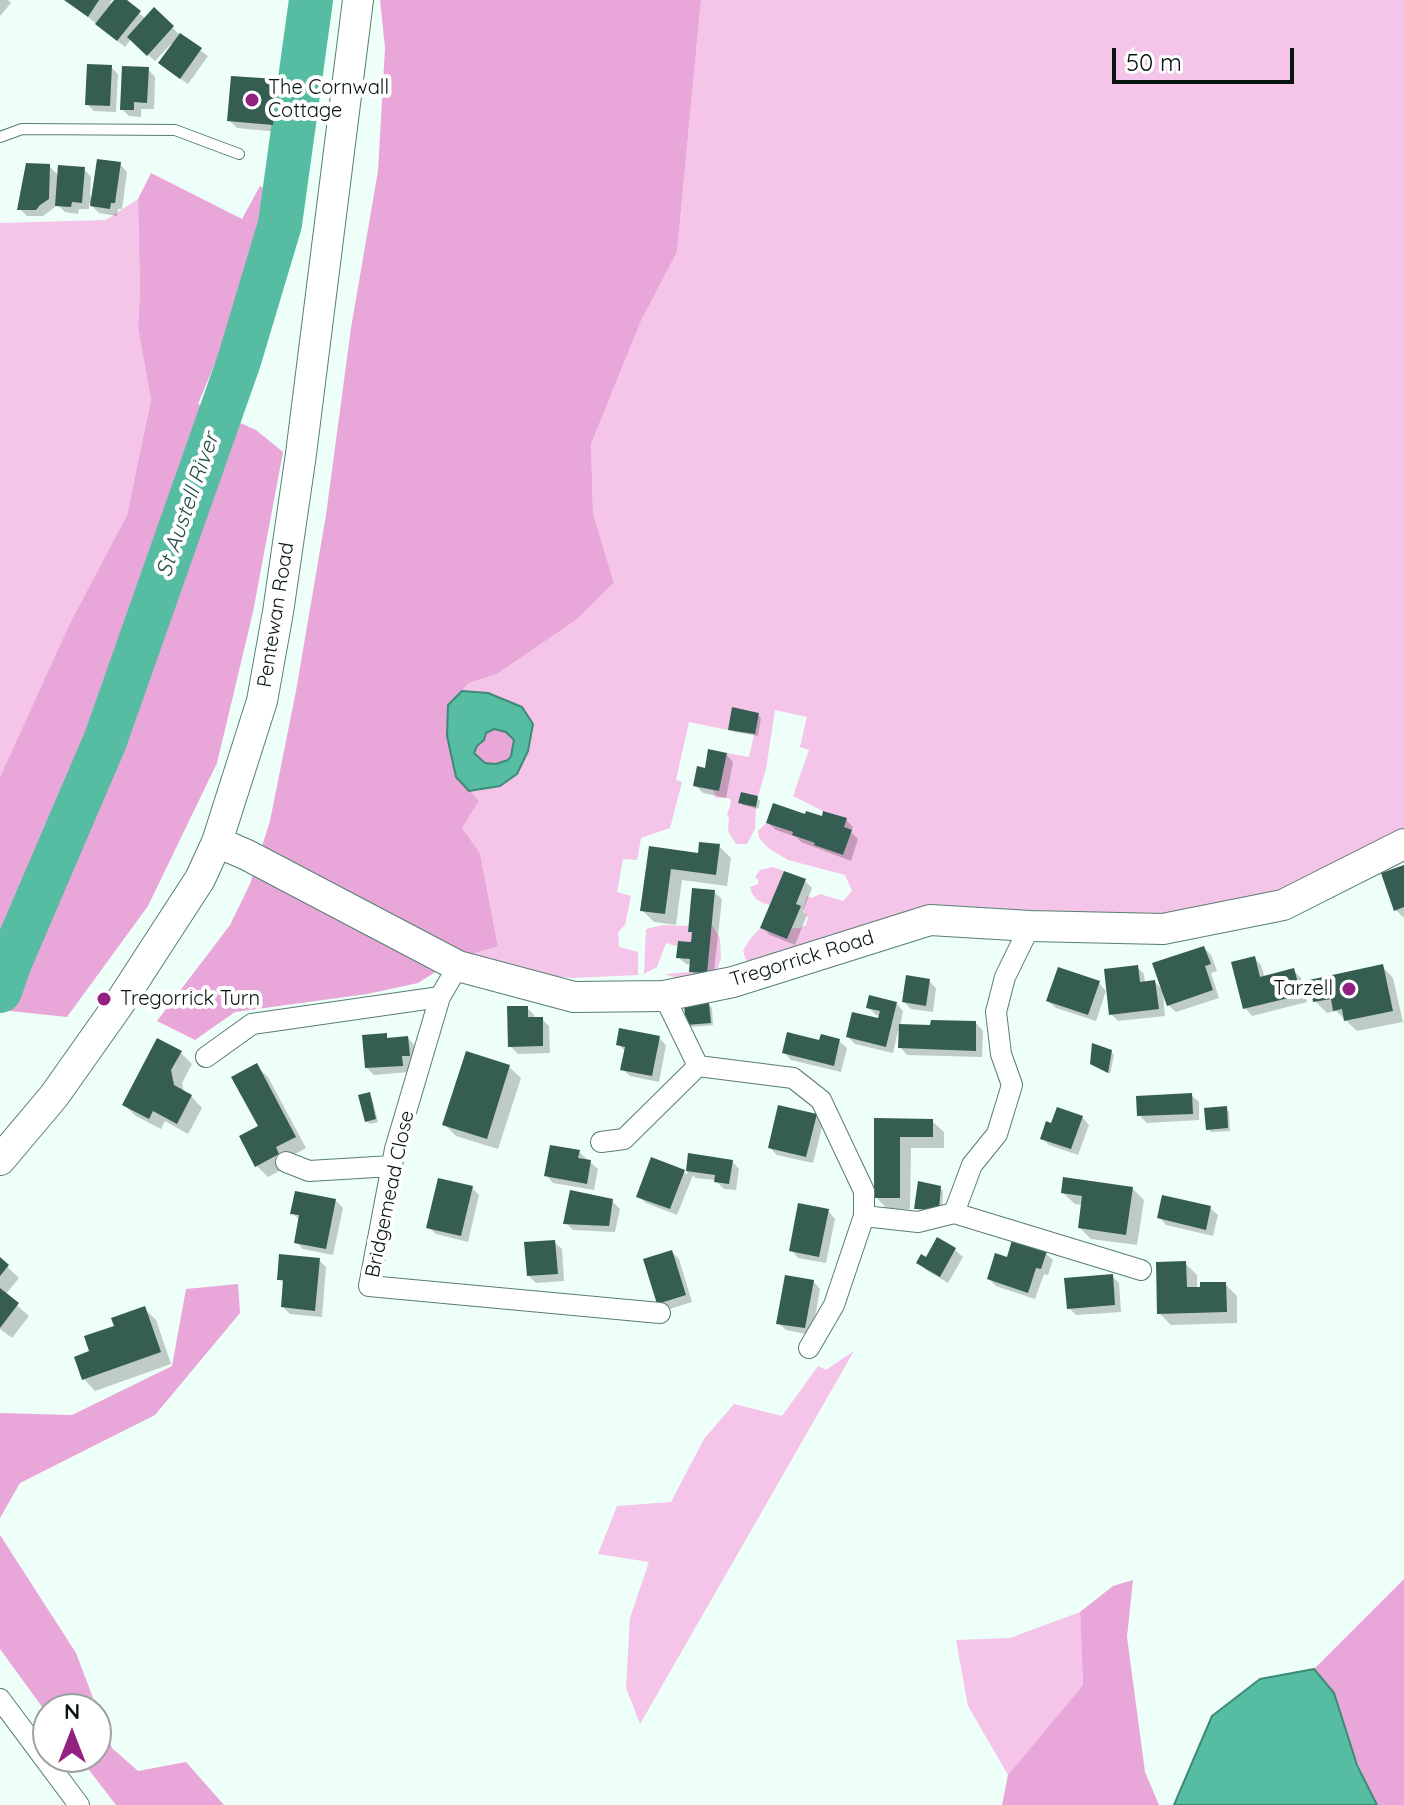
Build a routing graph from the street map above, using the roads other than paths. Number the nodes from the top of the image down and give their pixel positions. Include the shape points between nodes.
1 (358, 0) edge
2 (0, 137) edge
3 (239, 154) dead end
4 (217, 842) junction
5 (1404, 844) edge
6 (1030, 926) junction
7 (458, 966) junction
8 (664, 996) junction
9 (440, 997) junction
10 (206, 1057) dead end
11 (698, 1066) junction
12 (601, 1142) dead end
13 (0, 1160) edge
14 (286, 1162) dead end
15 (392, 1166) junction
16 (954, 1213) junction
17 (864, 1216) junction
18 (1141, 1270) dead end
19 (660, 1313) dead end
20 (809, 1348) dead end
21 (0, 1699) edge
22 (79, 1805) edge

1 - 4 street, Pentewan Road via 278,612 262,701
2 - 3 lane via 22,129 175,130
4 - 7 street, Tregorrick Road
4 - 13 street, Pentewan Road via 200,879 119,1004 54,1096
5 - 6 street, Tregorrick Road via 1283,905 1163,929
6 - 8 street, Tregorrick Road via 930,920 733,982
6 - 16 street via 1005,977 996,1012 1001,1054 1012,1085 997,1134 972,1165
7 - 8 street, Tregorrick Road via 574,997
7 - 9 street, Bridgemead Close
8 - 11 street
9 - 10 street via 252,1024
9 - 15 street, Bridgemead Close
11 - 12 street via 624,1139
11 - 17 street via 793,1078 821,1100 864,1191
14 - 15 street via 309,1171
15 - 19 street, Bridgemead Close via 369,1286
16 - 17 street via 918,1222
16 - 18 street
17 - 20 street via 834,1305
21 - 22 street

